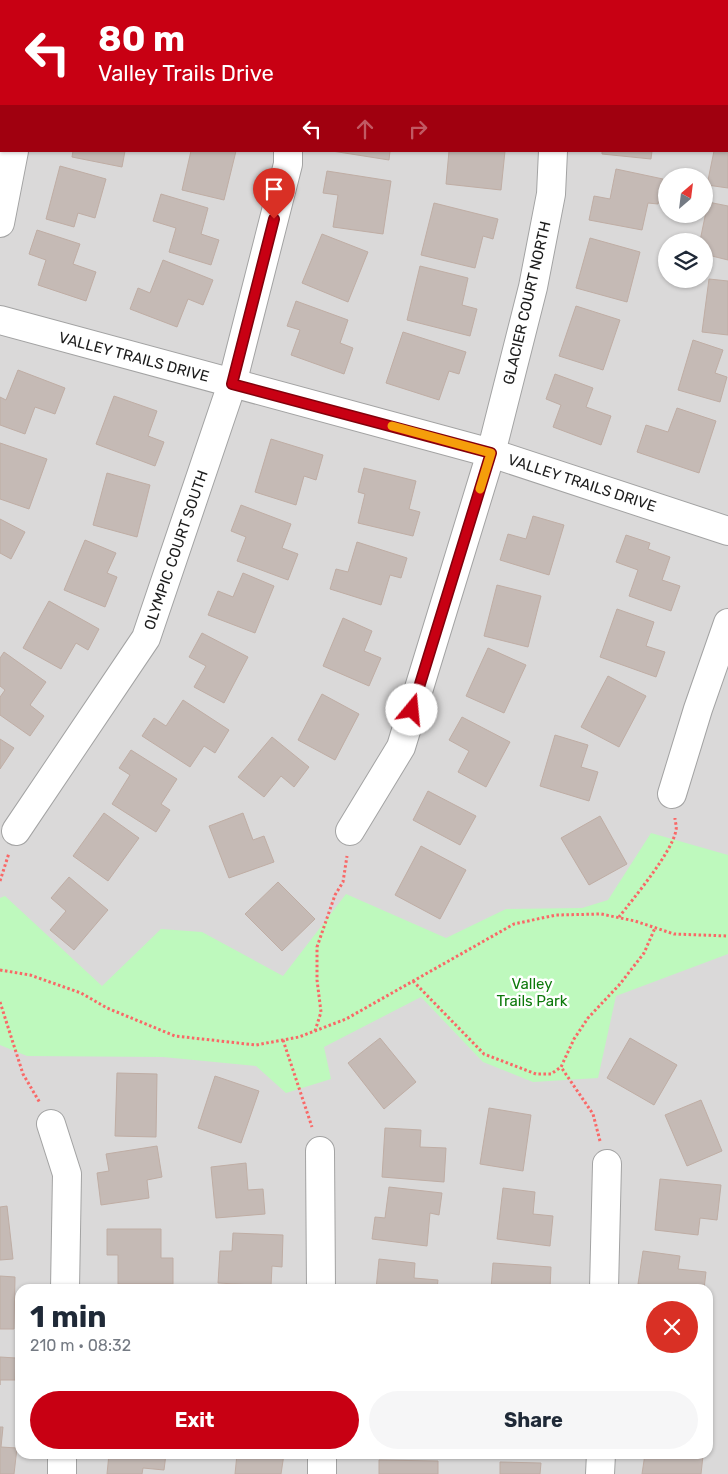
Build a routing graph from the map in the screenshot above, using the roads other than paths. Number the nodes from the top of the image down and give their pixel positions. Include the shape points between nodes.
1 (14, 152) edge
2 (288, 152) edge
3 (553, 152) edge
4 (0, 222) edge
5 (0, 320) edge
6 (232, 384) junction
7 (491, 453) junction
8 (728, 531) edge
9 (728, 623) edge
10 (672, 794) road end
11 (16, 831) dead end
12 (350, 831) road end
13 (51, 1124) road end
14 (320, 1151) road end
15 (607, 1164) road end
16 (65, 1284) edge
17 (321, 1284) edge
18 (604, 1284) edge
19 (62, 1459) edge
20 (322, 1459) edge
21 (601, 1459) edge
22 (62, 1474) edge
23 (322, 1474) edge
24 (600, 1474) edge

1 - 4 street
2 - 6 street, OLYMPIC COURT SOUTH via 288,164
3 - 7 street, GLACIER COURT NORTH via 550,194 534,287
5 - 6 street, VALLEY TRAILS DRIVE
6 - 7 street, VALLEY TRAILS DRIVE
6 - 11 street, OLYMPIC COURT SOUTH via 146,638
7 - 8 street, VALLEY TRAILS DRIVE
7 - 12 street, GLACIER COURT NORTH via 401,747
9 - 10 street
13 - 16 street via 67,1174
14 - 17 street
15 - 18 street
19 - 22 street
20 - 23 street
21 - 24 street

